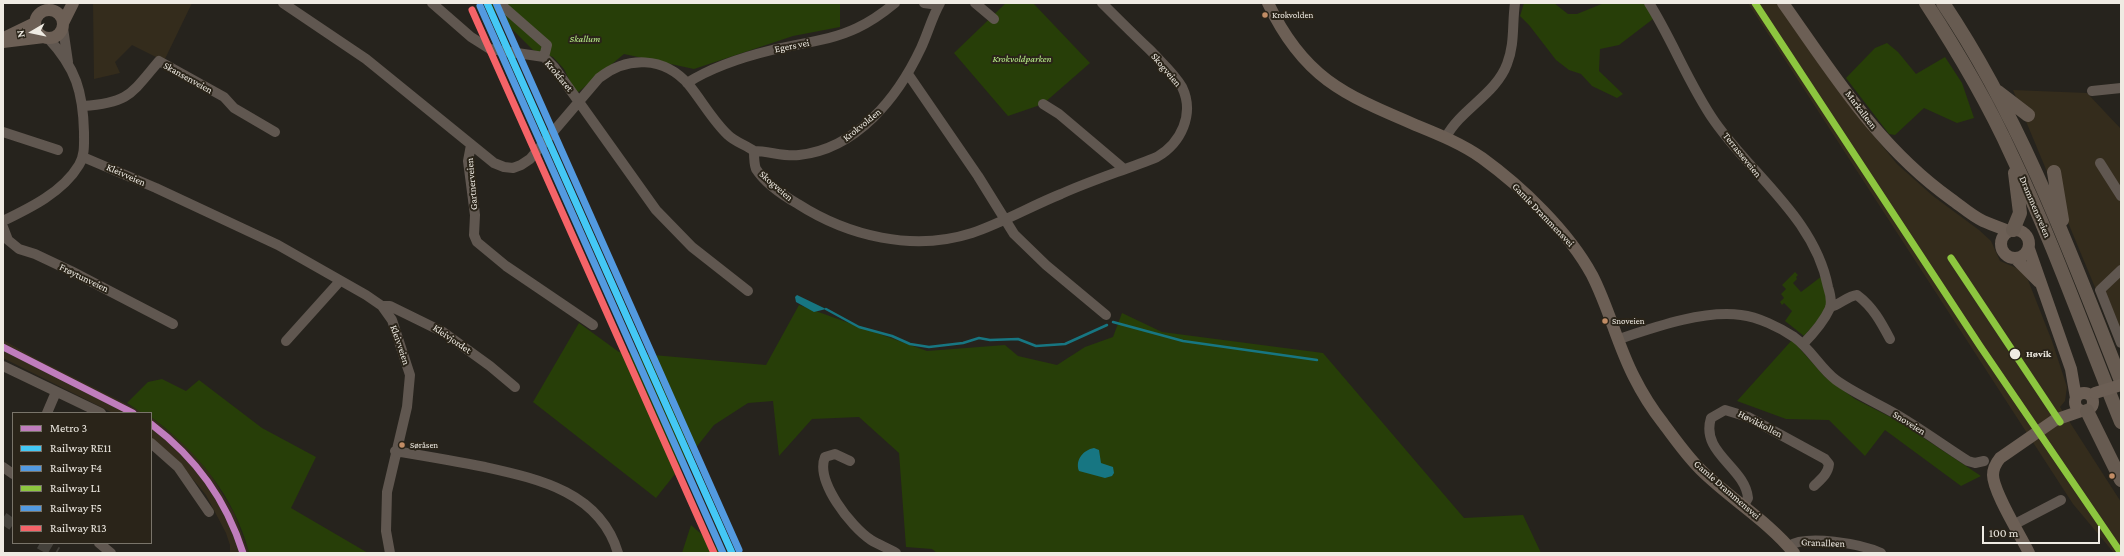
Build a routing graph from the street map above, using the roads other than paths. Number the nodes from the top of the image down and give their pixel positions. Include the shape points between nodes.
1 (73, 3) edge
2 (283, 3) edge
3 (432, 3) edge
4 (499, 3) edge
5 (895, 3) edge
6 (924, 3) edge
7 (975, 3) edge
8 (1102, 3) edge
9 (1268, 3) edge
10 (1515, 3) edge
11 (1649, 3) edge
12 (1783, 3) edge
13 (1926, 3) edge
14 (1943, 3) edge
15 (940, 4) edge
16 (51, 6) edge
17 (994, 19) dead end
18 (35, 23) junction
19 (63, 25) junction
20 (46, 38) junction
21 (3, 39) edge
22 (3, 42) edge
23 (544, 57) junction
24 (68, 62) junction
25 (908, 74) junction
26 (687, 83) junction
27 (2121, 88) edge
28 (1996, 91) junction
29 (2092, 91) dead end
30 (580, 101) junction
31 (1043, 104) dead end
32 (83, 106) junction
33 (2028, 115) dead end
34 (3, 132) edge
35 (275, 132) dead end
36 (1446, 137) junction
37 (470, 145) junction
38 (58, 150) dead end
39 (754, 151) junction
40 (2012, 155) junction
41 (83, 157) junction
42 (2100, 163) dead end
43 (1124, 169) junction
44 (2054, 172) dead end
45 (2121, 196) edge
46 (1005, 219) junction
47 (3, 220) edge
48 (1983, 221) junction
49 (3, 227) edge
50 (2011, 230) junction
51 (2064, 241) junction
52 (2001, 243) junction
53 (2029, 249) junction
54 (2016, 259) junction
55 (2121, 270) edge
56 (340, 281) junction
57 (2040, 284) junction
58 (748, 291) dead end
59 (382, 306) junction
60 (1830, 307) junction
61 (1106, 315) dead end
62 (173, 324) dead end
63 (594, 325) dead end
64 (1620, 339) junction
65 (1890, 339) dead end
66 (286, 340) dead end
67 (2121, 343) edge
68 (1804, 344) junction
69 (3, 366) edge
70 (2121, 381) edge
71 (2121, 385) edge
72 (515, 387) dead end
73 (2121, 389) edge
74 (56, 392) junction
75 (2084, 403) junction
76 (47, 412) edge
77 (99, 412) edge
78 (2121, 422) edge
79 (152, 444) edge
80 (395, 451) junction
81 (850, 461) dead end
82 (1989, 464) junction
83 (3, 467) edge
84 (12, 473) edge
85 (2121, 480) edge
86 (1814, 486) dead end
87 (2061, 500) dead end
88 (1744, 505) junction
89 (209, 512) dead end
90 (2015, 524) junction
91 (100, 544) edge
92 (1792, 549) edge
93 (111, 553) edge
94 (390, 553) edge
95 (618, 553) edge
96 (896, 553) edge
97 (1881, 553) edge
98 (2029, 553) edge

1 - 19 main road
2 - 37 street, Gartnerveien via 366,59
3 - 23 street, Krokfaret via 471,37 490,49
4 - 23 street via 547,46
5 - 26 street, Egers vei via 857,28 837,36 772,50 734,62
6 - 15 street
7 - 17 street
8 - 43 street, Skogveien via 1174,76 1185,97 1185,122 1182,134 1175,143 1168,151 1157,157
9 - 36 main road, Gamle Drammensvei via 1297,52 1327,80 1360,100
10 - 36 street via 1510,54 1502,76 1454,125
11 - 60 street, Terrasseveien via 1714,121 1786,206 1814,244 1827,279
12 - 48 main road, Markalleen via 1881,137 1918,174
13 - 40 highway, Drammensveien via 1985,101
14 - 28 highway, Drammensveien
15 - 25 street, Krokvolden
16 - 18 main road via 40,13
16 - 19 main road via 60,14
18 - 20 main road via 37,32
18 - 21 main road
19 - 20 main road via 57,36
19 - 24 street
20 - 22 main road
20 - 24 street
23 - 30 street, Krokfaret
24 - 32 street via 79,86
25 - 39 street, Krokvolden via 880,111 852,135 835,145 800,155
25 - 46 street
26 - 30 street via 657,65 630,63 611,69 599,78
26 - 39 street via 729,136
27 - 29 street
28 - 33 highway
28 - 51 highway, Drammensveien via 2036,171
30 - 37 street via 539,150 521,165 513,168 504,167 494,163
30 - 58 street via 656,210 670,226 706,260
31 - 43 street via 1059,114
32 - 35 street, Skansenveien via 123,99 131,94 159,61 224,97 234,108
32 - 41 street
34 - 38 street
36 - 64 main road, Gamle Drammensvei via 1469,149 1494,167 1533,202 1569,240 1591,274
37 - 63 street, Gartnerveien via 468,161 475,215 474,235 478,242 506,266
39 - 46 street, Skogveien via 757,169 783,194 830,222 862,233 900,240 932,240 972,233
40 - 50 highway via 2020,213
40 - 78 highway, Drammensveien via 2051,245
41 - 47 street via 71,176 50,194
41 - 56 street, Kleivveien via 278,245
42 - 45 street
43 - 46 street, Skogveien
44 - 51 highway
46 - 61 street via 1014,234 1046,265
48 - 50 main road
48 - 52 main road
49 - 62 street, Frøytunveien via 8,240 19,249 36,254
50 - 52 main road via 2003,236
50 - 53 main road via 2021,231 2027,236
51 - 70 highway, Drammensveien
52 - 54 main road via 2005,254
53 - 54 main road via 2024,256
53 - 57 main road
54 - 57 main road
55 - 67 street via 2100,290
56 - 59 street, Kleivveien via 366,294
56 - 66 street
57 - 75 main road
59 - 72 street, Kleivjordet via 390,306 443,332
59 - 80 street, Kleivveien via 392,320 410,375 407,407
60 - 65 street via 1857,295 1867,302 1879,317
60 - 68 street
64 - 68 street, Snoveien via 1694,319 1730,314 1760,320
64 - 88 main road, Gamle Drammensvei via 1638,385 1674,438 1701,470
68 - 82 street, Snoveien via 1828,373 1844,386 1894,413 1968,461
69 - 74 street
71 - 75 main road, bridge
73 - 75 main road
74 - 76 street
74 - 77 street
75 - 82 main road
75 - 85 highway
79 - 89 street via 178,467
80 - 94 street, Kleivveien via 387,492 386,531
80 - 95 street via 515,474 556,486 582,502 595,514 606,527
81 - 96 street via 835,454 825,457 822,468 831,491 838,505 859,530 871,540
82 - 90 main road via 1994,482
83 - 84 street
86 - 88 street, Høvikkollen via 1829,468 1825,459 1748,417 1725,410 1711,418 1709,435 1723,459 1744,486 1748,498
87 - 90 street
88 - 92 main road, Gamle Drammensvei
90 - 98 main road
91 - 93 street
92 - 97 street, Granalleen via 1802,540 1856,544

